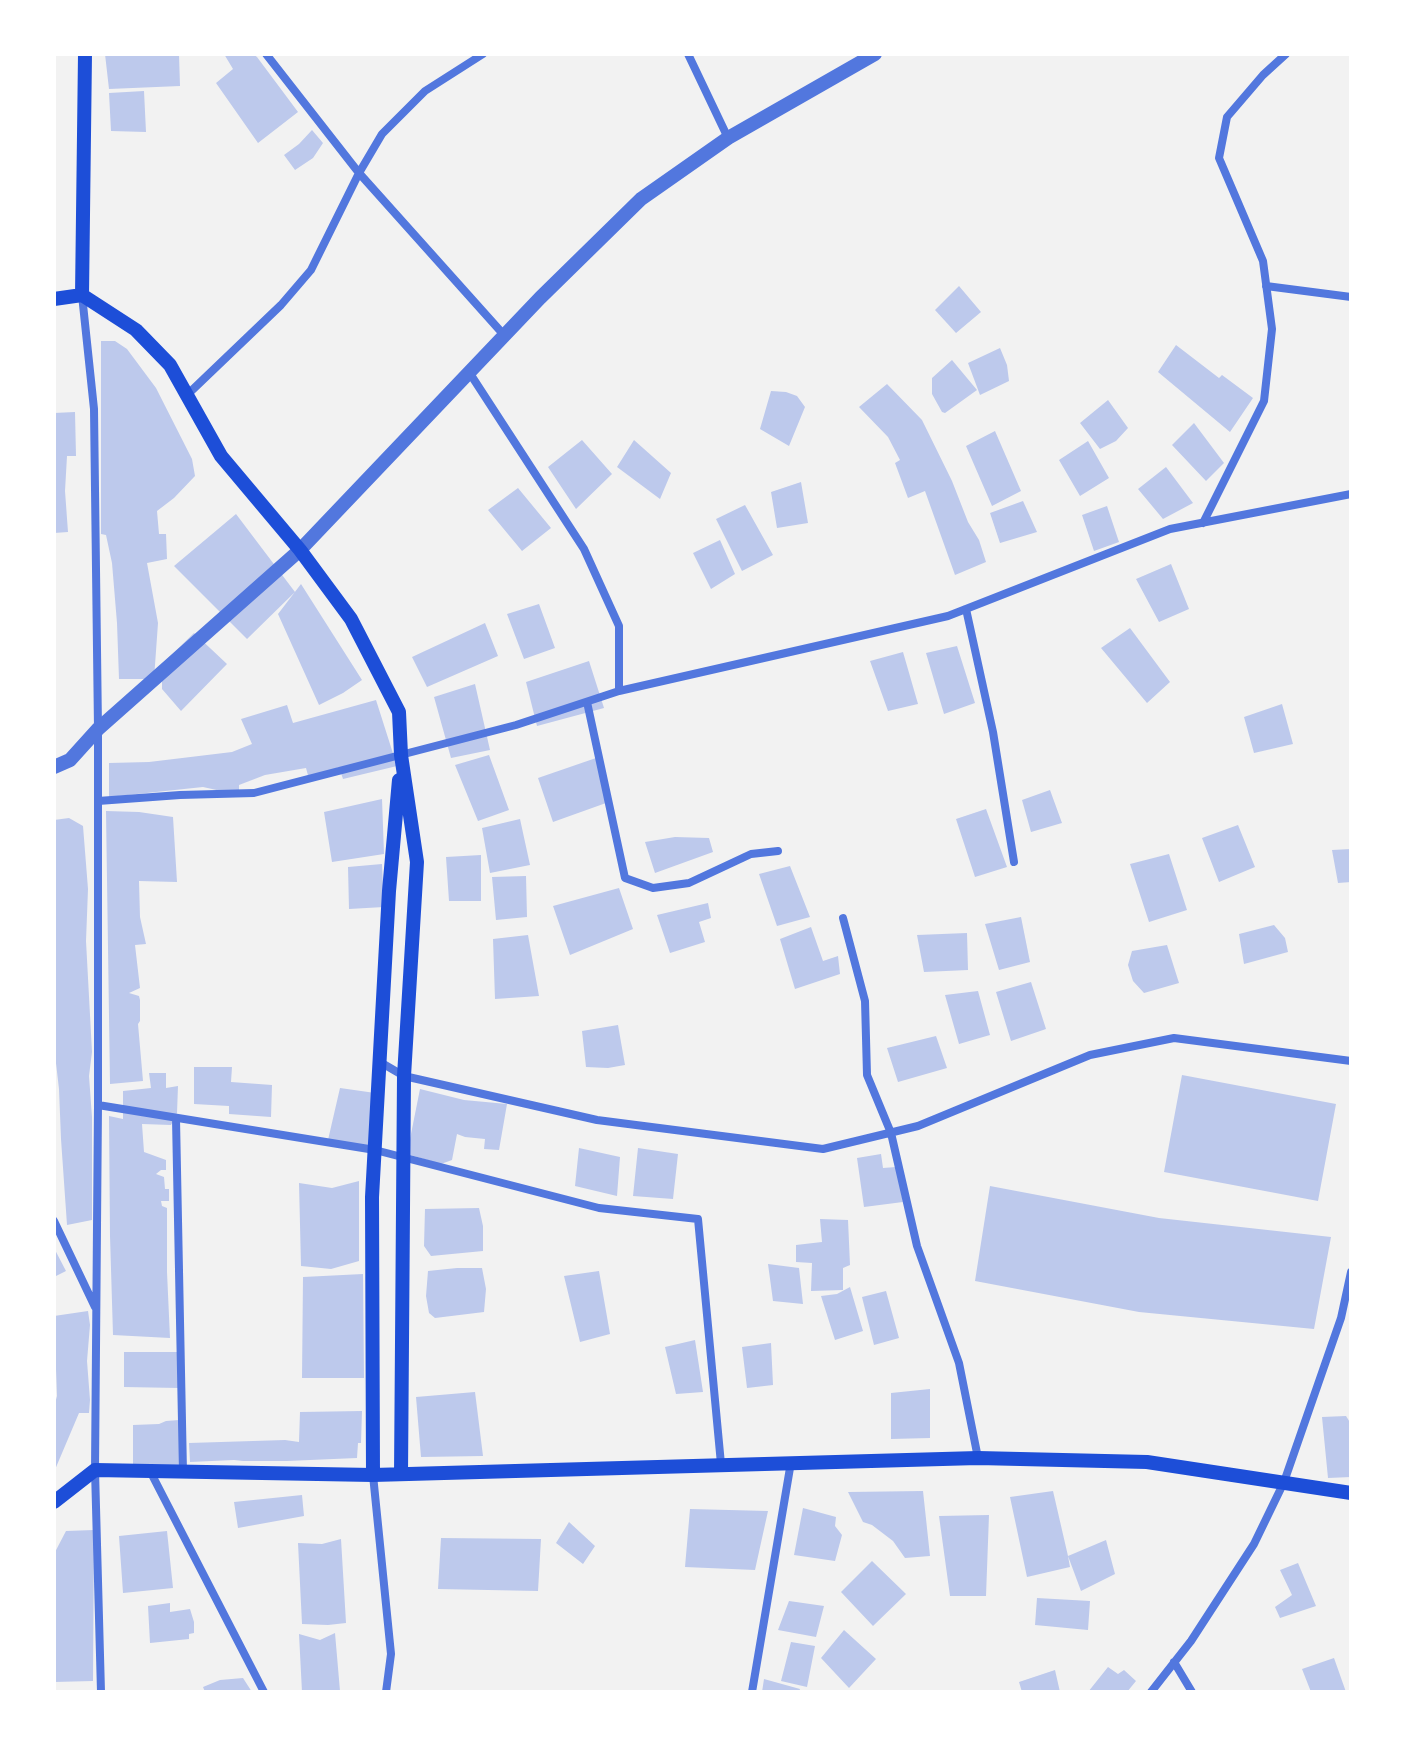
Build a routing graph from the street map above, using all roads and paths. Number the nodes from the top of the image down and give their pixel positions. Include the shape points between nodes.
1 (85, 54) edge
2 (266, 54) edge
3 (483, 54) edge
4 (688, 54) edge
5 (875, 54) edge
6 (1286, 54) edge
7 (728, 138) junction
8 (359, 173) junction
9 (1266, 286) junction
10 (82, 295) junction
11 (1351, 297) edge
12 (54, 299) edge
13 (504, 335) junction
14 (469, 372) junction
15 (187, 395) junction
16 (1351, 494) edge
17 (1203, 523) junction
18 (300, 550) junction
19 (966, 609) junction
20 (619, 691) junction
21 (587, 702) junction
22 (98, 729) junction
23 (401, 755) junction
24 (54, 767) edge
25 (98, 801) junction
26 (778, 851) dead end
27 (1014, 862) dead end
28 (843, 918) dead end
29 (1351, 1061) edge
30 (380, 1062) junction
31 (404, 1076) junction
32 (98, 1105) junction
33 (176, 1119) junction
34 (891, 1133) junction
35 (375, 1150) junction
36 (403, 1158) junction
37 (54, 1221) edge
38 (1351, 1272) edge
39 (97, 1310) junction
40 (1346, 1318) edge
41 (978, 1458) junction
42 (791, 1462) junction
43 (721, 1464) junction
44 (95, 1470) junction
45 (150, 1471) junction
46 (183, 1472) junction
47 (401, 1474) junction
48 (373, 1475) junction
49 (1284, 1482) junction
50 (1351, 1493) edge
51 (54, 1502) edge
52 (1174, 1662) junction
53 (101, 1692) edge
54 (264, 1692) edge
55 (386, 1692) edge
56 (752, 1692) edge
57 (1151, 1692) edge
58 (1192, 1692) edge

1 - 10 main road
2 - 8 street
3 - 8 street via 425,91 382,134
4 - 7 street
5 - 7 street
6 - 9 street via 1227,117 1219,158 1263,261
7 - 13 street via 641,199
8 - 13 street
8 - 15 street via 311,270
9 - 11 street
9 - 17 street via 1272,329 1264,401
10 - 12 main road
10 - 15 main road via 136,330 170,365
10 - 22 street via 94,409
13 - 14 street
14 - 18 street
14 - 20 street via 584,549 619,626
15 - 18 main road via 221,456
16 - 17 street
17 - 19 street via 1170,529
18 - 22 street
18 - 23 main road via 351,619 399,712
19 - 20 street
19 - 27 street
20 - 21 street
21 - 23 street
21 - 26 street via 625,878 653,888 689,883 751,854
22 - 24 street via 70,760
22 - 25 street
23 - 25 street via 254,793
23 - 30 main road
23 - 31 main road via 417,862
25 - 32 street
28 - 34 street via 865,1001 867,1075
29 - 34 street via 1174,1038 1090,1055
30 - 31 street
30 - 35 main road
31 - 34 street via 597,1120 823,1149
31 - 36 main road
32 - 33 street
32 - 39 street
33 - 35 street
33 - 46 street
34 - 41 street via 917,1246 959,1363
35 - 36 street
35 - 48 main road
36 - 43 street via 599,1208 698,1219
36 - 47 main road
37 - 39 street
38 - 40 street
39 - 44 street
40 - 49 street
41 - 42 main road
41 - 49 main road via 1147,1462
42 - 43 main road
42 - 56 street
43 - 47 main road
44 - 45 main road
44 - 51 main road
44 - 53 street
45 - 46 main road
45 - 54 street
46 - 48 main road
47 - 48 main road
48 - 55 street via 391,1654
49 - 50 main road
49 - 52 street via 1254,1544
52 - 57 street
52 - 58 street

